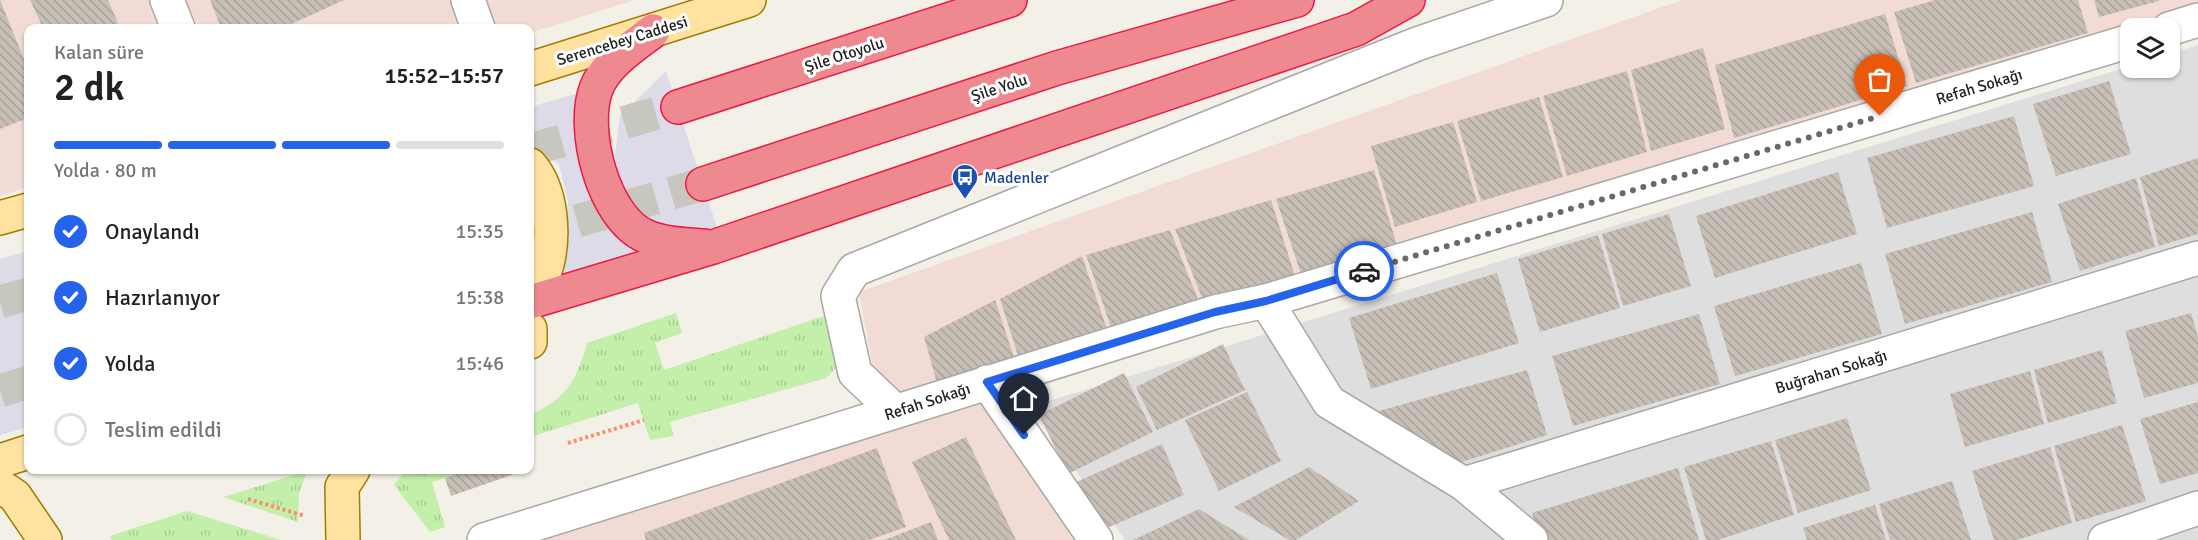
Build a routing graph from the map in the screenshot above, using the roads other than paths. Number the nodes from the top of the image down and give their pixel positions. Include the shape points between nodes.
1 (166, 0) edge
2 (468, 0) edge
3 (1010, 0) edge
4 (1297, 0) edge
5 (1408, 0) edge
6 (1546, 0) edge
7 (738, 2) edge
8 (2198, 20) edge
9 (176, 24) edge
10 (477, 24) edge
11 (2180, 26) edge
12 (653, 31) junction
13 (2120, 44) edge
14 (534, 68) edge
15 (678, 107) tunnel mouth
16 (534, 170) edge
17 (703, 184) tunnel mouth
18 (24, 211) edge
19 (0, 218) edge
20 (713, 247) junction
21 (2198, 258) edge
22 (534, 289) edge
23 (534, 301) edge
24 (1266, 301) junction
25 (987, 382) junction
26 (895, 411) junction
27 (24, 453) edge
28 (0, 461) edge
29 (350, 474) edge
30 (1464, 484) junction
31 (0, 486) edge
32 (2198, 508) edge
33 (45, 540) edge
34 (343, 540) edge
35 (484, 540) edge
36 (1096, 540) edge
37 (1531, 540) edge
38 (2105, 540) edge

1 - 9 street
2 - 10 street
3 - 15 highway, Şile Otoyolu
4 - 17 highway, Şile Yolu via 1057,68
5 - 20 highway via 1356,29
6 - 26 street via 1417,44 854,270 838,296 855,373
7 - 12 main road, Serencebey Caddesi
8 - 11 street
12 - 14 main road, Serencebey Caddesi
12 - 20 highway via 616,60 596,88 591,135 600,175 619,213 645,236
13 - 24 street, Refah Sokağı
16 - 22 main road via 551,224 546,269
18 - 19 main road
20 - 23 highway
21 - 30 street, Buğrahan Sokağı
24 - 25 street, Refah Sokağı via 1215,312
24 - 30 street via 1329,402
25 - 26 street, Refah Sokağı
25 - 36 street
26 - 35 street, Refah Sokağı
27 - 28 main road
29 - 34 main road via 342,487
30 - 37 street
31 - 33 main road via 15,496
32 - 38 street

